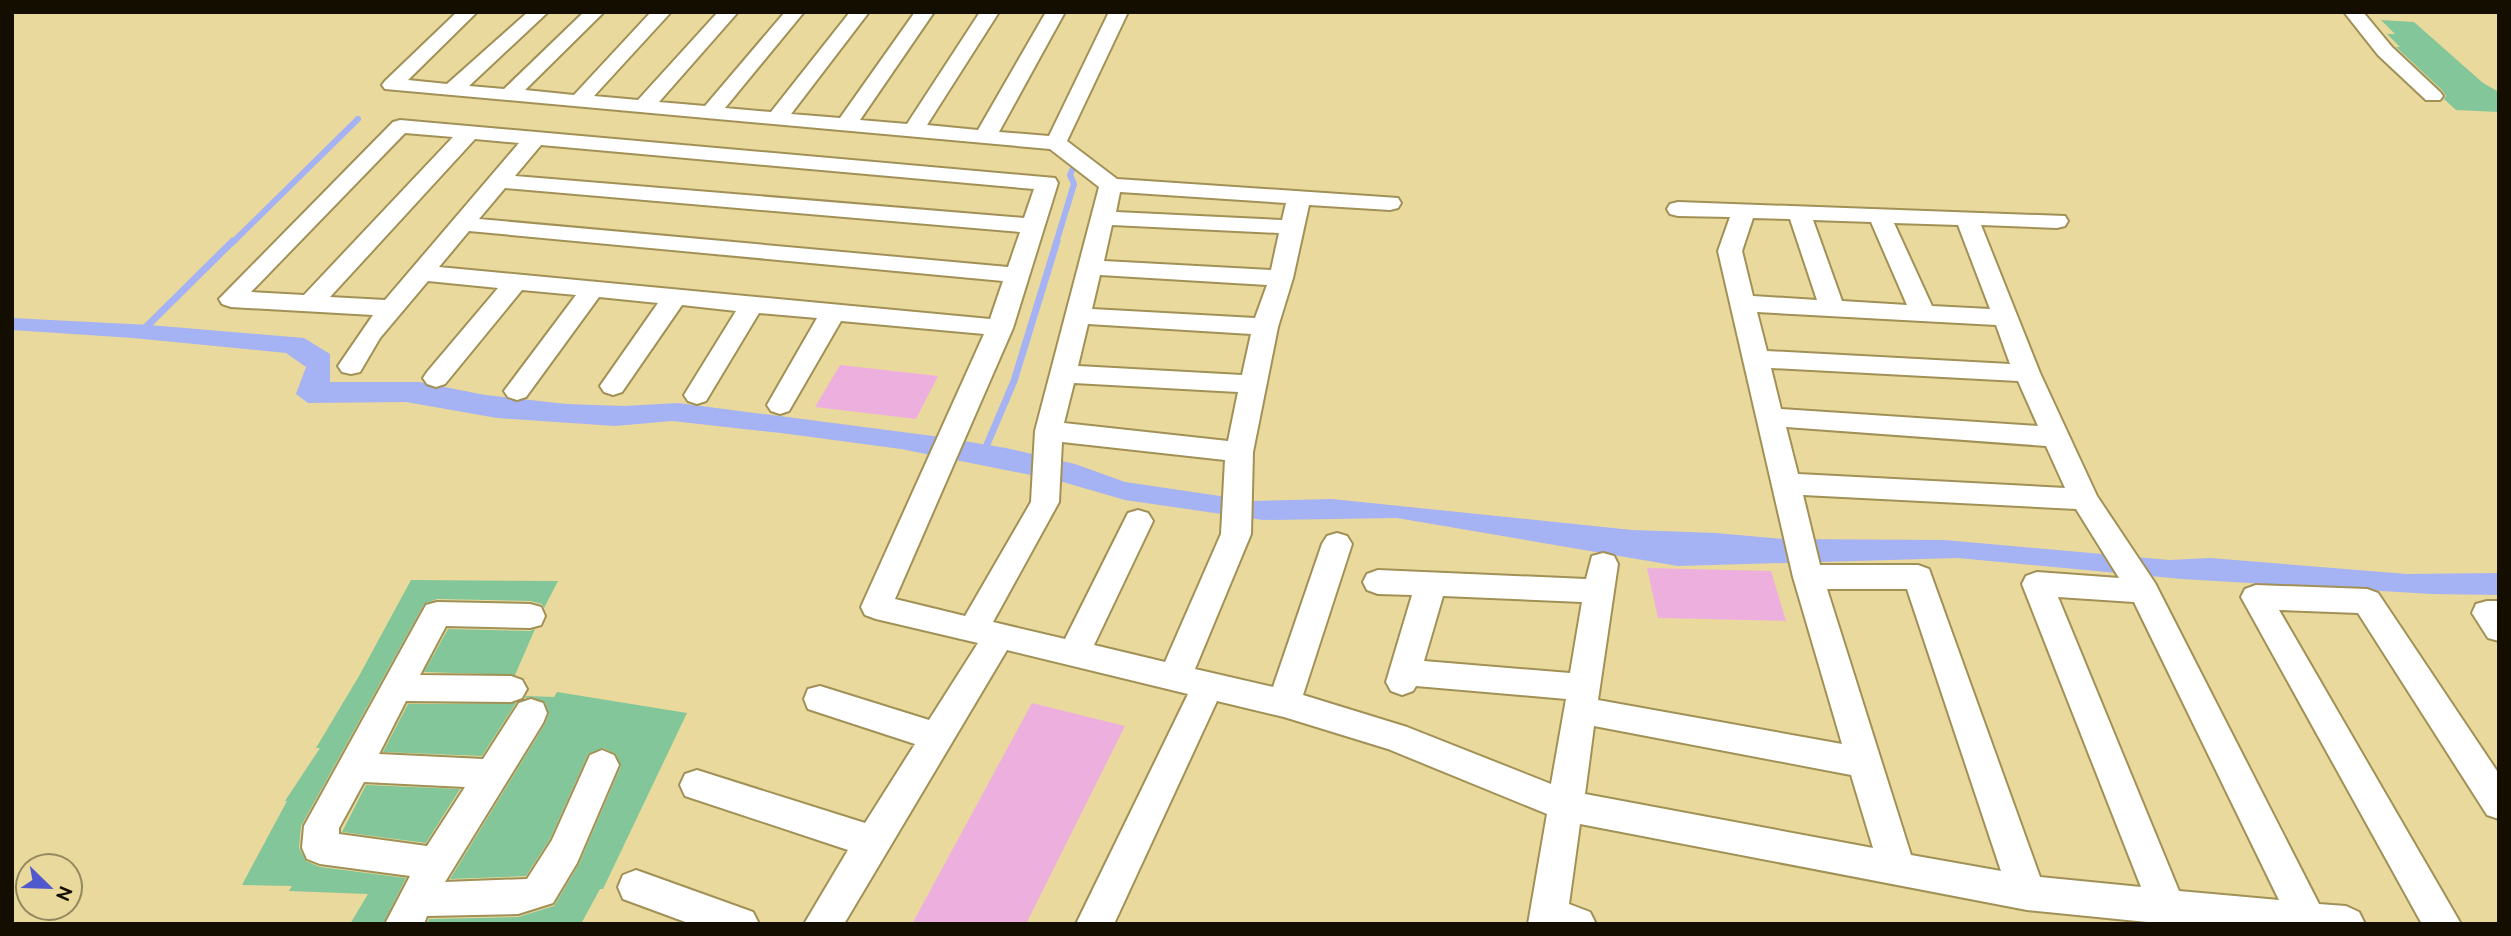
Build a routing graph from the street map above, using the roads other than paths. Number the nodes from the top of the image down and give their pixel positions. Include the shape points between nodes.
1 (468, 12) edge
2 (539, 12) edge
3 (595, 12) edge
4 (635, 12) edge
5 (729, 12) edge
6 (795, 12) edge
7 (860, 12) edge
8 (925, 12) edge
9 (990, 12) edge
10 (1056, 12) edge
11 (1119, 12) edge
12 (2353, 12) edge
13 (661, 13) edge
14 (445, 90) junction
15 (509, 95) junction
16 (2433, 96) dead end
17 (578, 102) junction
18 (643, 107) junction
19 (710, 113) junction
20 (776, 119) junction
21 (846, 125) junction
22 (400, 126) junction
23 (913, 131) junction
24 (470, 132) junction
25 (985, 137) junction
26 (536, 138) junction
27 (1056, 144) junction
28 (499, 181) junction
29 (1111, 185) junction
30 (1299, 197) junction
31 (1390, 203) dead end
32 (1678, 209) dead end
33 (1744, 211) junction
34 (1799, 213) junction
35 (1879, 215) junction
36 (1103, 218) junction
37 (1967, 218) junction
38 (2057, 221) dead end
39 (463, 225) junction
40 (1033, 226) junction
41 (1292, 227) junction
42 (1091, 267) junction
43 (422, 273) junction
44 (1017, 275) junction
45 (1281, 278) junction
46 (516, 282) junction
47 (593, 289) junction
48 (676, 297) junction
49 (311, 303) junction
50 (1742, 303) junction
51 (752, 304) junction
52 (392, 308) junction
53 (1832, 308) junction
54 (833, 312) junction
55 (1923, 313) junction
56 (1078, 316) junction
57 (2006, 318) junction
58 (1265, 327) junction
59 (1000, 328) junction
60 (1756, 359) junction
61 (351, 366) dead end
62 (2028, 373) junction
63 (1064, 374) junction
64 (436, 378) dead end
65 (1253, 384) junction
66 (613, 386) dead end
67 (517, 391) dead end
68 (696, 395) dead end
69 (780, 405) dead end
70 (1769, 417) junction
71 (1049, 430) junction
72 (2056, 437) junction
73 (1239, 452) junction
74 (1786, 484) junction
75 (2084, 499) junction
76 (1138, 521) dead end
77 (1337, 544) dead end
78 (1808, 577) junction
79 (1378, 582) dead end
80 (1431, 584) junction
81 (2144, 591) junction
82 (2499, 613) edge
83 (530, 616) dead end
84 (2499, 629) edge
85 (986, 633) junction
86 (1074, 653) junction
87 (1191, 681) junction
88 (397, 688) junction
89 (820, 699) dead end
90 (1582, 699) junction
91 (1284, 703) junction
92 (937, 737) junction
93 (1865, 763) junction
94 (602, 765) dead end
95 (356, 766) junction
96 (492, 774) junction
97 (697, 785) dead end
98 (2499, 804) edge
99 (1566, 806) junction
100 (873, 842) junction
101 (436, 863) junction
102 (1897, 868) junction
103 (636, 887) dead end
104 (2027, 893) junction
105 (2167, 906) junction
106 (410, 912) edge
107 (2306, 919) junction
108 (1558, 921) edge
109 (740, 924) edge
110 (823, 924) edge
111 (1095, 924) edge
112 (2346, 924) edge
113 (2442, 924) edge

1 - 14 street via 391,85
2 - 14 street
3 - 15 street
4 - 13 street
5 - 18 street
6 - 19 street
7 - 20 street
8 - 21 street
9 - 23 street
10 - 25 street
11 - 27 street
12 - 16 street via 2385,51
13 - 17 street
14 - 15 street
14 - 22 street
15 - 17 street
17 - 18 street
18 - 19 street
19 - 20 street
20 - 21 street
21 - 23 street
22 - 24 street
22 - 49 street via 231,299
23 - 25 street
24 - 26 street
24 - 49 street
25 - 27 street
26 - 28 street
26 - 40 street via 1047,183
27 - 29 street
28 - 39 street
28 - 40 street
29 - 30 street
29 - 36 street
30 - 31 street
30 - 41 street
32 - 33 street
33 - 34 street
33 - 50 street via 1730,251
34 - 35 street
34 - 53 street
35 - 37 street
35 - 55 street
36 - 41 street
36 - 42 street
37 - 38 street
37 - 57 street
39 - 43 street
39 - 44 street
40 - 44 street
41 - 45 street
42 - 45 street
42 - 56 street
43 - 46 street
43 - 52 street
44 - 59 street
45 - 58 street
46 - 47 street
46 - 64 street
47 - 48 street
47 - 67 street
48 - 51 street
48 - 66 street
49 - 52 street
50 - 53 street
50 - 60 street
51 - 54 street
51 - 68 street
52 - 61 street
53 - 55 street
54 - 59 street
54 - 69 street
55 - 57 street
56 - 58 street
56 - 63 street
57 - 62 street
58 - 65 street
59 - 85 street via 876,607
60 - 62 street
60 - 70 street
62 - 72 street
63 - 65 street
63 - 71 street
65 - 73 street
70 - 72 street
70 - 74 street
71 - 73 street
71 - 85 street via 1045,502
72 - 75 street
73 - 87 street via 1236,534
74 - 75 street
74 - 78 street
75 - 81 street
76 - 86 street
77 - 91 street
78 - 93 street
78 - 104 street via 1918,577
79 - 80 street
80 - 90 street via 1404,677
80 - 90 street via 1601,578
81 - 105 street via 2037,584
81 - 107 street
82 - 84 street via 2487,613
83 - 88 street via 437,614
85 - 86 street
85 - 92 street
86 - 87 street
87 - 91 street
87 - 111 street
88 - 95 street
88 - 96 street via 521,701
89 - 92 street
90 - 93 street
90 - 99 street
91 - 99 street via 1395,737
92 - 100 street
93 - 102 street
94 - 106 street via 552,875 539,892
95 - 96 street
95 - 101 street via 322,826 320,848
96 - 101 street
97 - 100 street
98 - 113 street via 2367,601 2256,597
99 - 102 street
99 - 108 street
100 - 110 street
101 - 106 street
102 - 104 street
103 - 109 street
104 - 105 street
105 - 107 street
107 - 112 street

